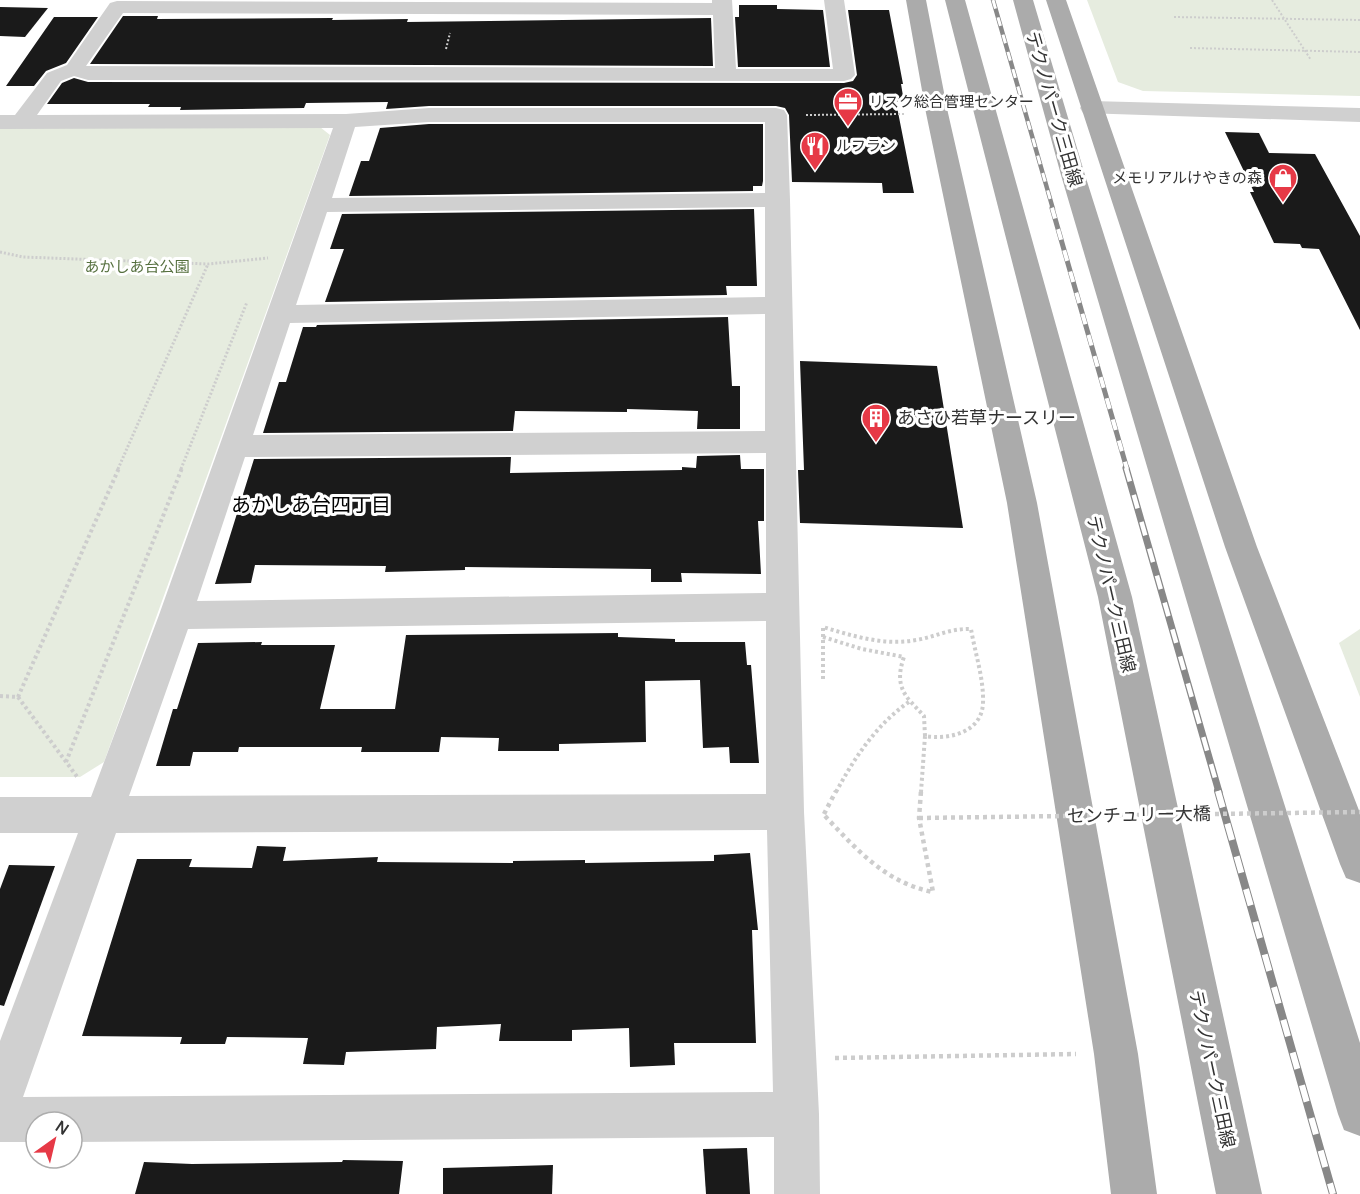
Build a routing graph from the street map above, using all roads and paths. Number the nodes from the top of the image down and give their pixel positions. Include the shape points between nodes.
1 (834, 0) edge
2 (916, 0) edge
3 (955, 0) edge
4 (1023, 0) edge
5 (1056, 0) edge
6 (1272, 0) edge
7 (111, 4) edge
8 (722, 4) edge
9 (1174, 17) dead end
10 (1284, 19) junction
11 (1360, 20) edge
12 (1190, 48) dead end
13 (1305, 51) junction
14 (1360, 52) edge
15 (1311, 60) dead end
16 (74, 69) junction
17 (726, 75) junction
18 (1091, 108) junction
19 (937, 113) junction
20 (1360, 115) edge
21 (776, 116) junction
22 (11, 122) edge
23 (346, 122) junction
24 (778, 200) junction
25 (317, 205) junction
26 (0, 252) edge
27 (298, 254) junction
28 (265, 257) dead end
29 (208, 264) junction
30 (261, 268) dead end
31 (248, 301) dead end
32 (779, 304) junction
33 (281, 314) junction
34 (781, 442) junction
35 (235, 446) junction
36 (782, 607) junction
37 (176, 615) junction
38 (823, 637) junction
39 (823, 684) dead end
40 (0, 696) edge
41 (18, 696) junction
42 (910, 701) junction
43 (925, 736) junction
44 (66, 762) junction
45 (824, 803) dead end
46 (785, 812) junction
47 (1360, 812) edge
48 (0, 816) edge
49 (102, 816) junction
50 (919, 819) junction
51 (861, 855) dead end
52 (1360, 864) edge
53 (1116, 1054) junction
54 (795, 1058) junction
55 (0, 1100) edge
56 (797, 1114) junction
57 (1360, 1114) edge
58 (0, 1120) edge
59 (797, 1194) edge
60 (1134, 1194) edge
61 (1147, 1194) edge
62 (1239, 1194) edge

1 - 17 street via 844,75
2 - 19 main road
3 - 62 main road, テクノパーク三田線 via 1114,597
4 - 57 main road, テクノパーク三田線
5 - 18 main road
6 - 10 path
7 - 8 street
7 - 16 street
8 - 17 street
9 - 10 path
10 - 11 path
10 - 13 path
12 - 13 path
13 - 14 path
13 - 15 path
16 - 17 street via 88,74
16 - 22 street via 54,77
18 - 20 street
18 - 52 main road via 1241,548
19 - 21 path
19 - 53 main road via 1022,503
21 - 23 street via 429,115
21 - 24 street
22 - 23 street
23 - 25 street
24 - 25 street
24 - 32 street
25 - 27 street
26 - 29 path via 23,257
27 - 29 path
27 - 33 street
28 - 30 path
29 - 41 path
31 - 44 path
32 - 33 street
32 - 34 street
33 - 35 street
34 - 35 street
34 - 36 street
35 - 37 street
36 - 37 street
36 - 46 street
37 - 49 street
38 - 39 path
38 - 42 path via 862,650 904,657 899,685
38 - 43 path via 823,627 893,641 971,629 984,707 967,730 953,737 940,740
40 - 41 path
41 - 44 path
42 - 43 path via 924,716
42 - 45 path via 886,720 852,762 824,815
43 - 50 path
44 - 49 path
46 - 49 street
46 - 54 street
47 - 50 path, センチュリー大橋, bridge
48 - 49 street
49 - 55 street
50 - 51 path via 933,892 896,881
53 - 54 path
53 - 60 main road
53 - 61 main road
54 - 56 street
56 - 58 street
56 - 59 street

